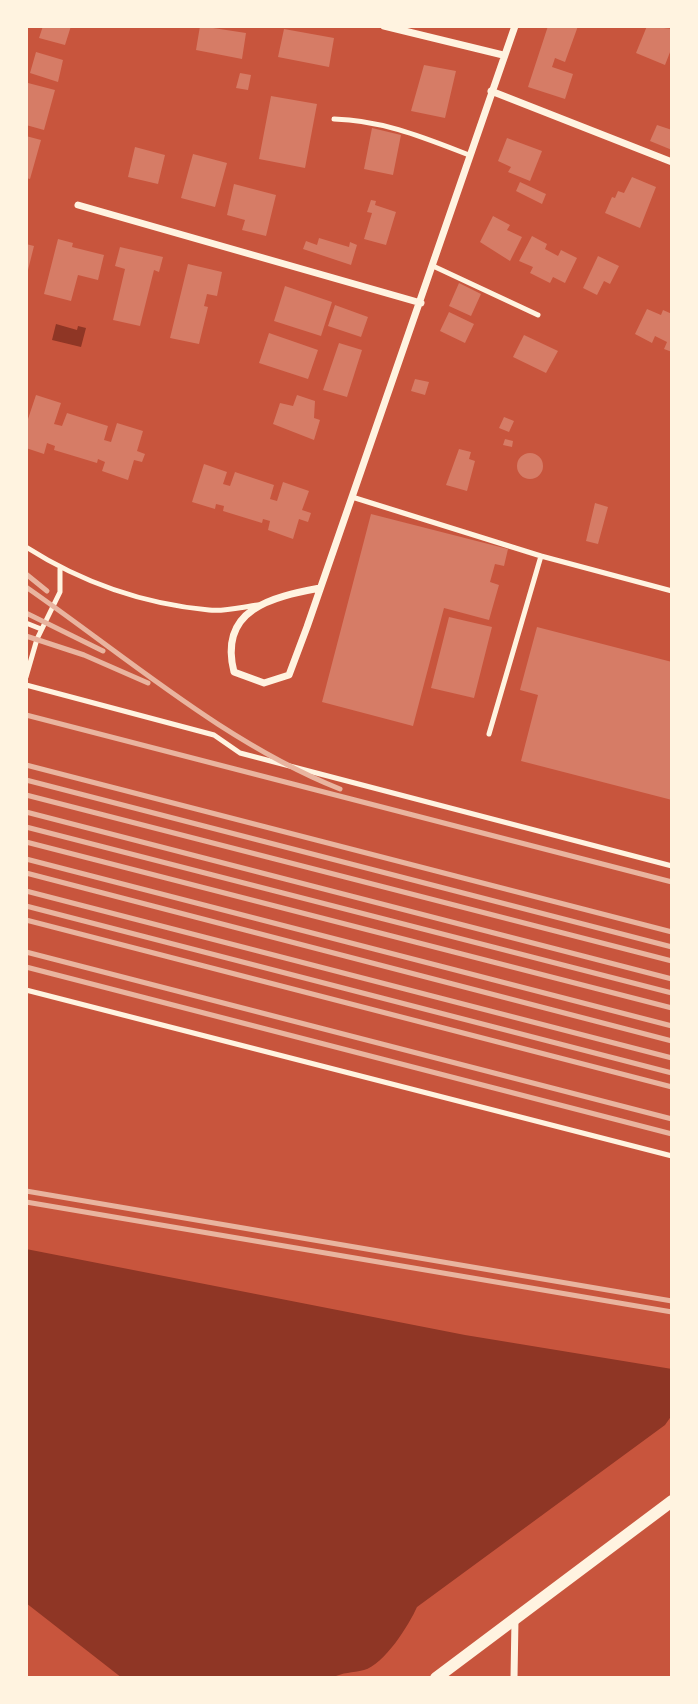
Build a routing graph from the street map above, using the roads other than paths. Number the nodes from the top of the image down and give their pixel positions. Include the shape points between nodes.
1 (384, 26) edge
2 (515, 26) edge
3 (503, 55) junction
4 (491, 91) junction
5 (334, 119) dead end
6 (470, 155) junction
7 (672, 162) edge
8 (78, 205) dead end
9 (433, 266) junction
10 (421, 303) junction
11 (538, 315) dead end
12 (352, 497) junction
13 (26, 547) edge
14 (541, 556) junction
15 (60, 569) junction
16 (320, 588) junction
17 (672, 591) edge
18 (258, 605) junction
19 (26, 623) edge
20 (41, 629) junction
21 (26, 677) edge
22 (26, 685) edge
23 (489, 734) dead end
24 (672, 866) edge
25 (26, 990) edge
26 (672, 1156) edge
27 (672, 1501) edge
28 (515, 1618) junction
29 (436, 1678) edge
30 (514, 1678) edge

1 - 3 street
2 - 3 street
3 - 4 street
4 - 6 street
4 - 7 street
5 - 6 lane via 398,130
6 - 9 street
8 - 10 street
9 - 10 street
9 - 11 lane
10 - 12 street
12 - 14 lane
12 - 16 street
13 - 15 lane
14 - 17 lane
14 - 23 lane
15 - 18 lane via 123,593 211,611
15 - 20 lane via 60,592
16 - 18 street
16 - 18 street via 289,675 264,683 234,672 229,651 240,621
19 - 20 lane
20 - 21 lane
22 - 24 lane via 214,735 240,753
25 - 26 lane
27 - 28 street
28 - 29 street
28 - 30 street

